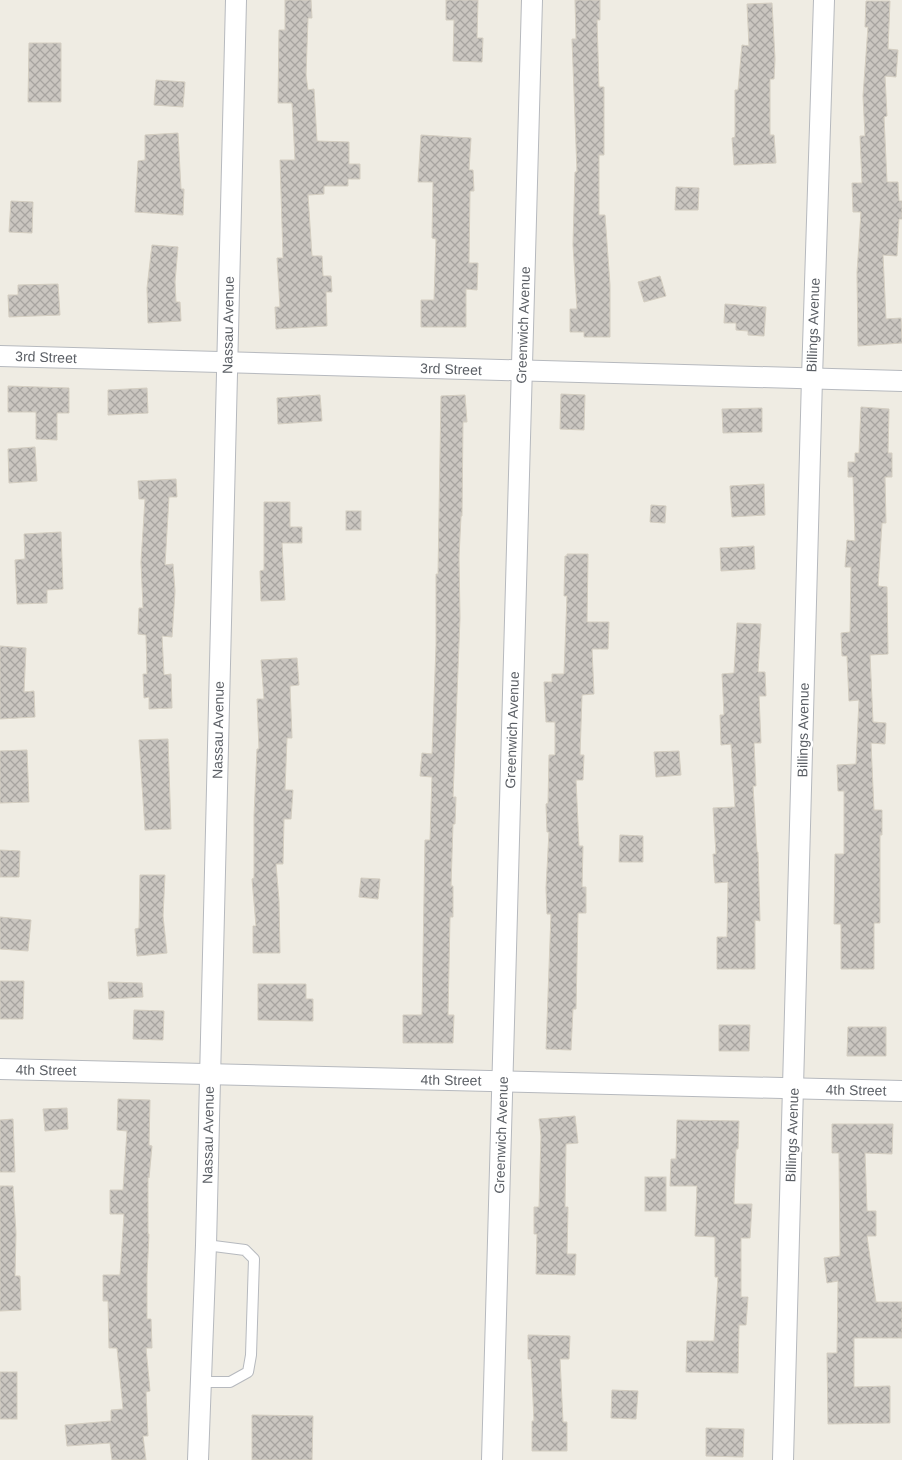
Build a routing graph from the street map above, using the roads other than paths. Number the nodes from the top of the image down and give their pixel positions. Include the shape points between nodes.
1 (236, 0) edge
2 (532, 0) edge
3 (824, 0) edge
4 (0, 356) edge
5 (227, 362) junction
6 (522, 370) junction
7 (812, 378) junction
8 (902, 381) edge
9 (0, 1069) edge
10 (210, 1074) junction
11 (503, 1081) junction
12 (794, 1088) junction
13 (902, 1091) edge
14 (206, 1245) junction
15 (201, 1382) junction
16 (198, 1460) edge
17 (492, 1460) edge
18 (783, 1460) edge

1 - 5 street, Nassau Avenue
2 - 6 street, Greenwich Avenue
3 - 7 street, Billings Avenue
4 - 5 street, 3rd Street
5 - 6 street, 3rd Street
5 - 10 street, Nassau Avenue
6 - 7 street, 3rd Street
6 - 11 street, Greenwich Avenue
7 - 8 street, 3rd Street
7 - 12 street, Billings Avenue
9 - 10 street, 4th Street
10 - 11 street, 4th Street
10 - 14 street, Nassau Avenue
11 - 12 street, 4th Street
11 - 17 street, Greenwich Avenue
12 - 13 street, 4th Street
12 - 18 street, Billings Avenue
14 - 15 street, Nassau Avenue
14 - 15 lane via 245,1250 254,1259 251,1354 248,1372 230,1382
15 - 16 street, Nassau Avenue

